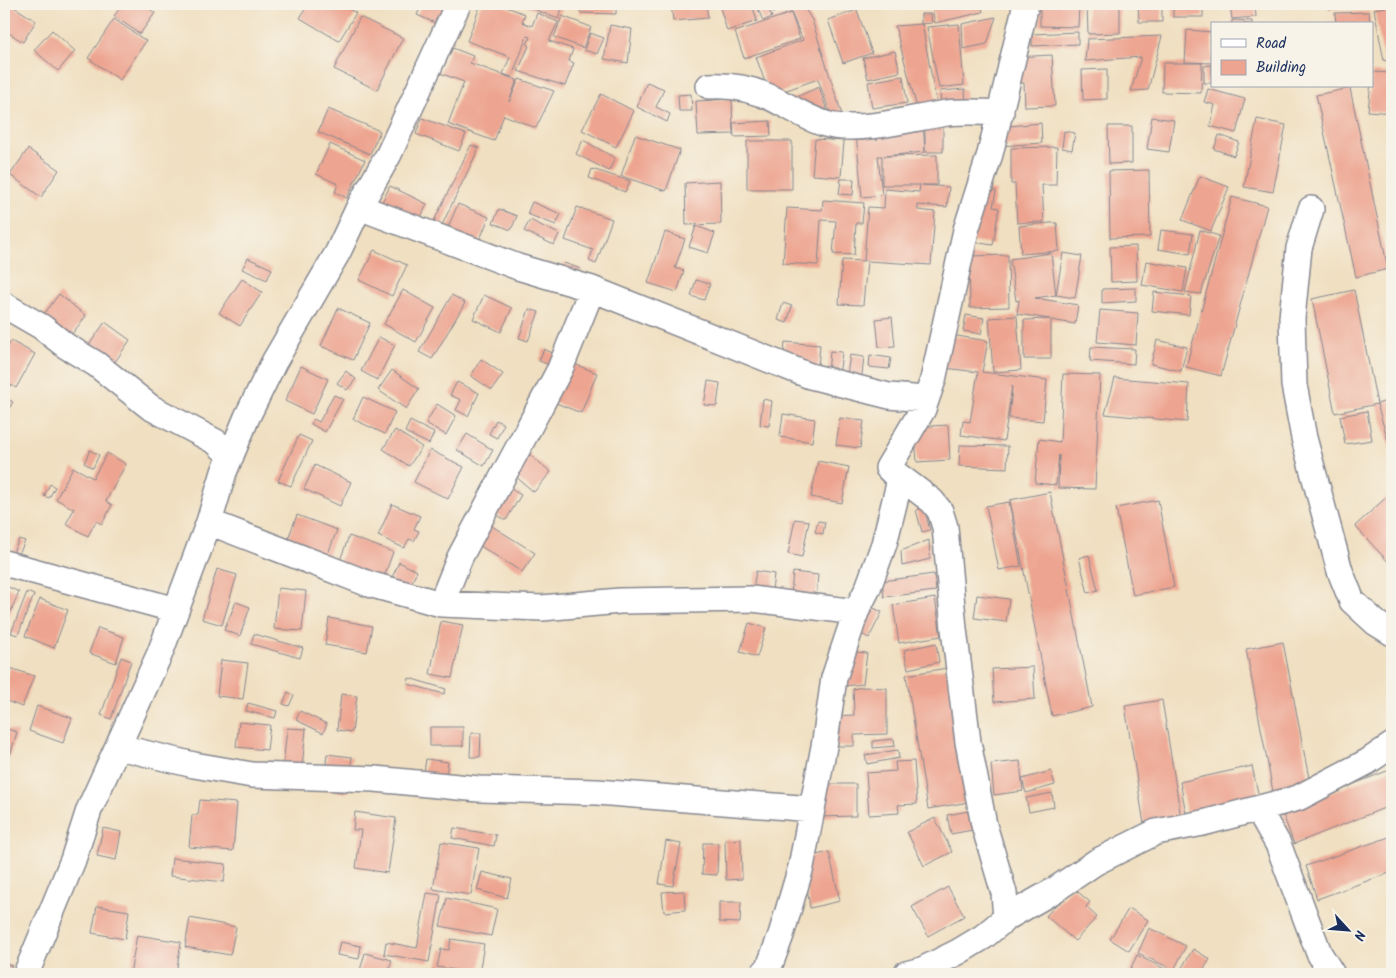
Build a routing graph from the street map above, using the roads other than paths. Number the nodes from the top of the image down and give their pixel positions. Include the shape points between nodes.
1 (458, 4) edge
2 (1026, 4) edge
3 (709, 86) dead end
4 (1000, 113) junction
5 (359, 207) junction
6 (1311, 209) dead end
7 (592, 289) junction
8 (4, 305) edge
9 (926, 399) junction
10 (231, 456) junction
11 (888, 468) junction
12 (209, 522) junction
13 (4, 563) edge
14 (441, 604) junction
15 (176, 610) junction
16 (856, 612) junction
17 (1392, 633) edge
18 (1392, 745) edge
19 (119, 747) junction
20 (812, 809) junction
21 (1258, 809) junction
22 (1006, 918) junction
23 (26, 974) edge
24 (763, 974) edge
25 (906, 974) edge
26 (1332, 974) edge

1 - 5 street via 389,154
2 - 4 street
3 - 4 street via 745,87 809,119 832,126 856,128 949,113
4 - 9 street via 966,230
5 - 7 street via 518,267
5 - 10 street via 338,252 274,362
6 - 17 street via 1298,248 1292,318 1294,385 1304,438 1340,571 1352,601
7 - 9 street via 810,376 889,396
7 - 14 street via 560,369 460,557
8 - 10 street via 96,364 150,407 216,442
9 - 11 street
10 - 12 street
11 - 16 street via 900,480 884,544
11 - 22 street via 932,501 940,511 945,527 968,742 984,825 1004,893
12 - 14 street via 370,584
12 - 15 street
13 - 15 street
14 - 16 street via 542,608 620,601 752,599
15 - 19 street
16 - 20 street via 834,678
18 - 21 street via 1367,762 1298,798
19 - 20 street via 252,775 375,779 479,789 597,792
19 - 23 street via 89,810 73,860
20 - 24 street via 801,867 781,935 769,967
21 - 22 street via 1156,832 1096,862
21 - 26 street via 1278,844 1320,953
22 - 25 street via 958,952 922,970

